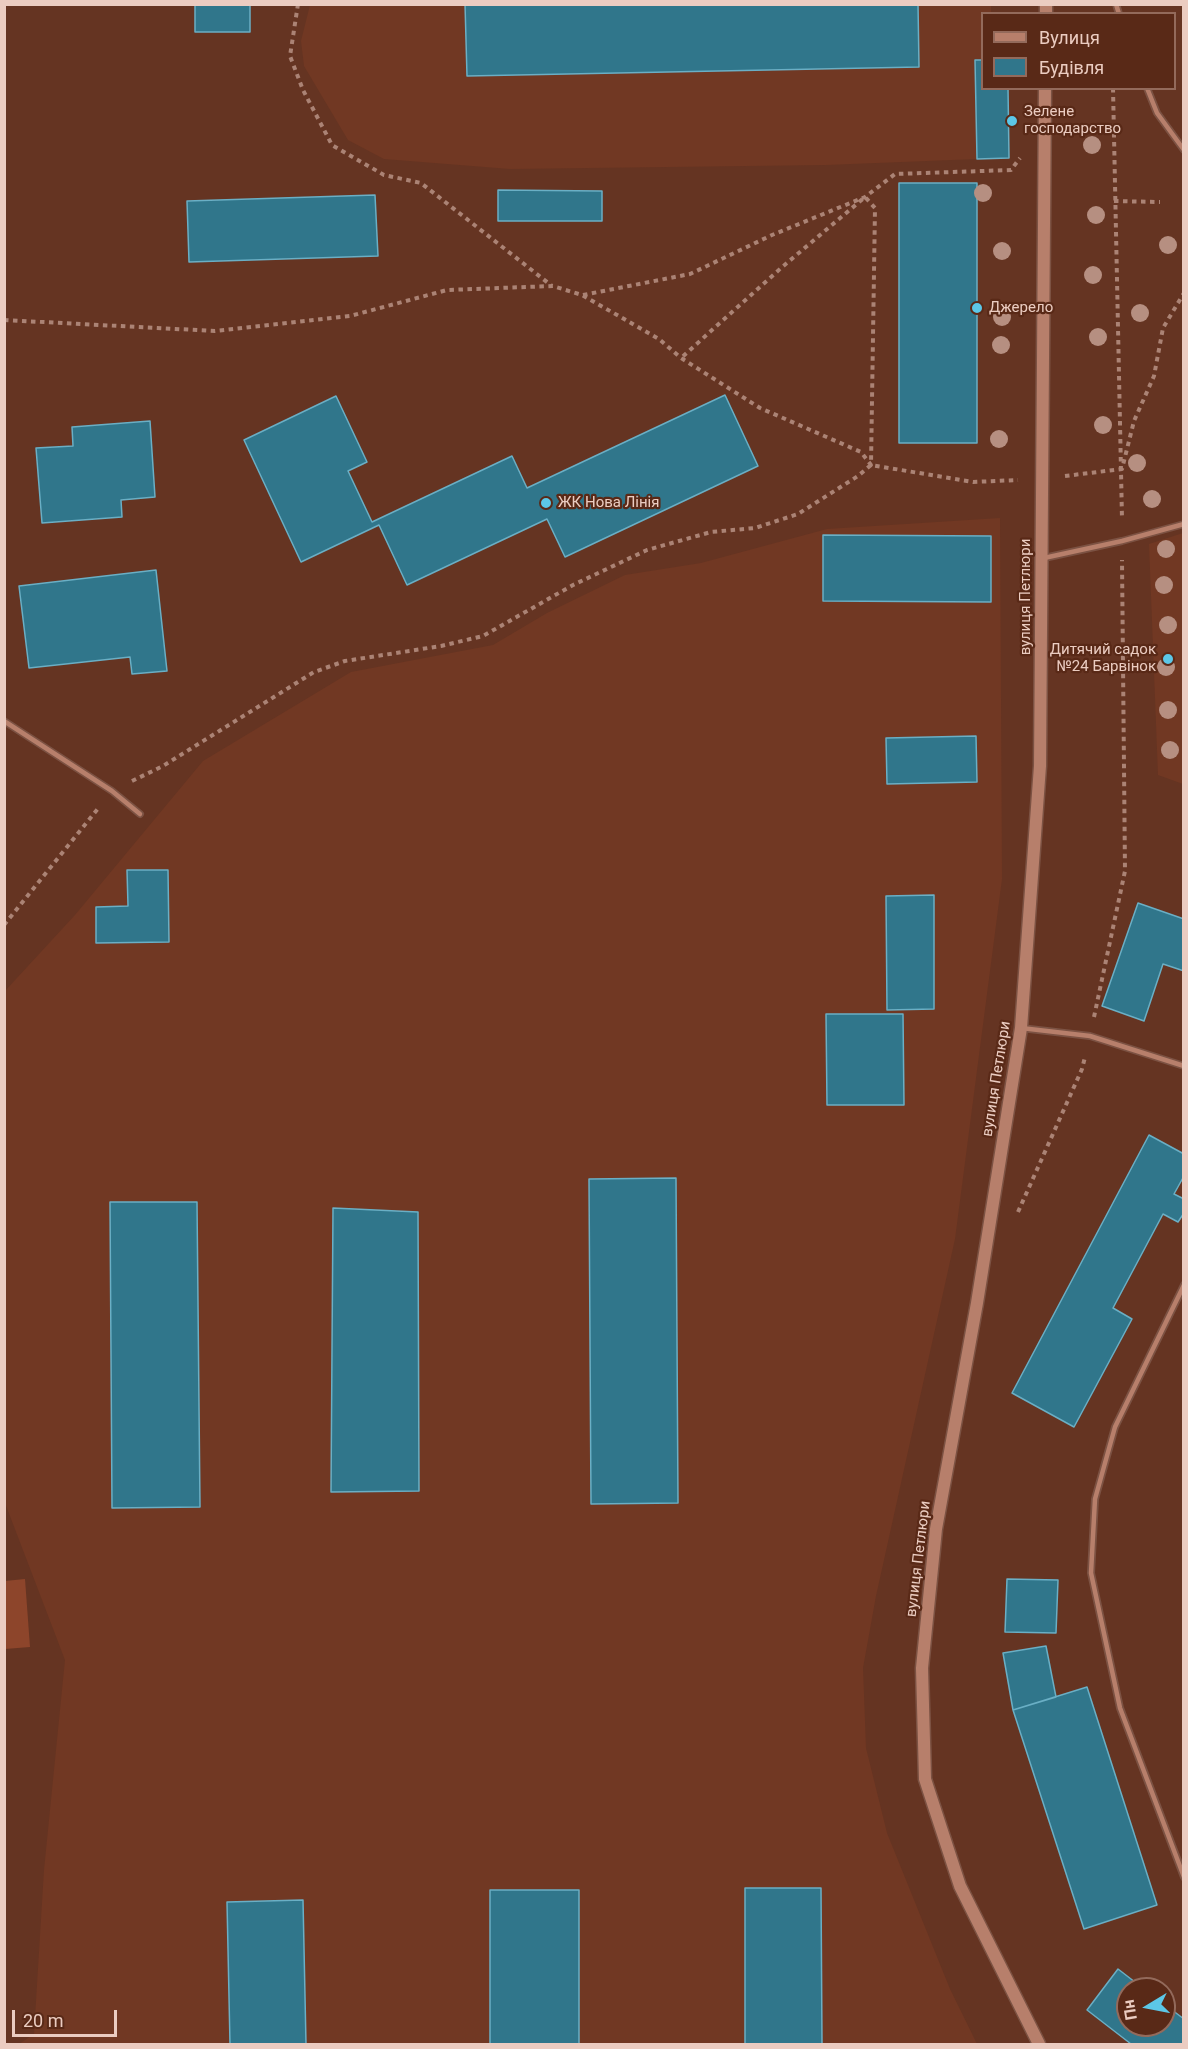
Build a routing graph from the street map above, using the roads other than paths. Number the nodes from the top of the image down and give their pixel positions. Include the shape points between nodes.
1 (1045, 90) edge
2 (1148, 90) edge
3 (1184, 150) edge
4 (1184, 524) edge
5 (1041, 558) junction
6 (4, 721) edge
7 (140, 814) dead end
8 (1021, 1028) junction
9 (1184, 1066) edge
10 (1184, 1285) edge
11 (1184, 1877) edge
12 (1039, 2044) edge

1 - 5 main road, вулиця Петлюри
2 - 3 lane via 1157,113
4 - 5 lane via 1122,542
5 - 8 main road, вулиця Петлюри via 1040,766
6 - 7 lane via 112,791
8 - 9 lane via 1090,1036
8 - 12 main road, вулиця Петлюри via 936,1529 922,1668 925,1779 960,1886
10 - 11 lane via 1115,1427 1095,1499 1091,1573 1120,1708

